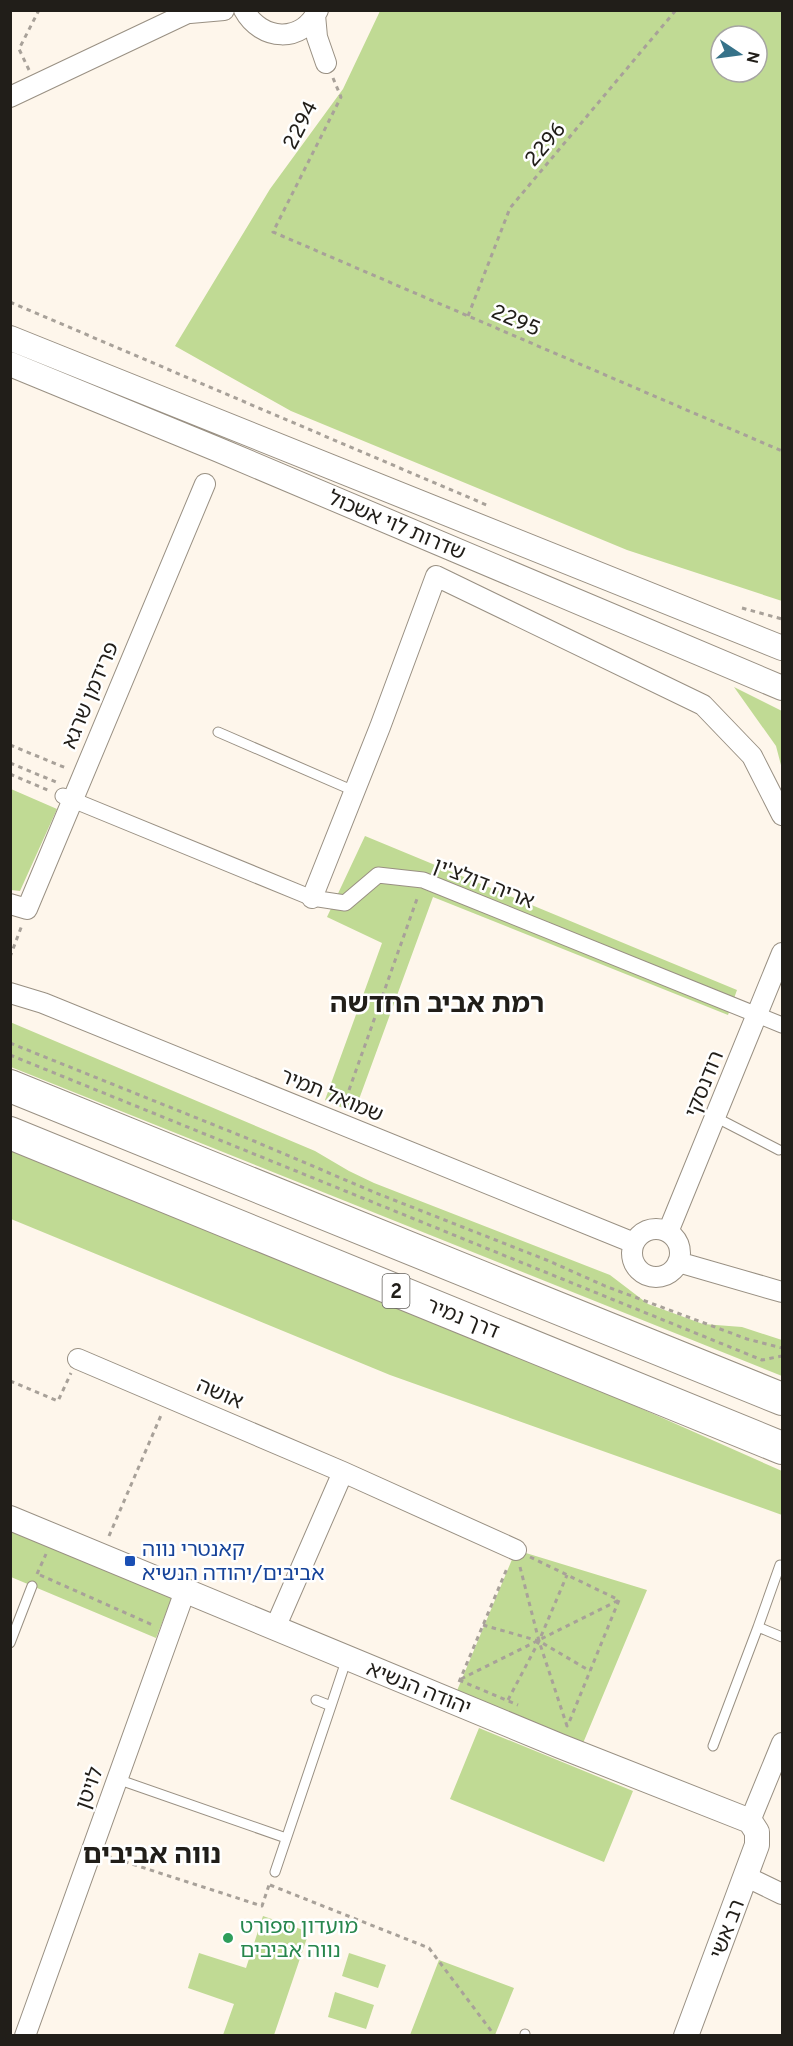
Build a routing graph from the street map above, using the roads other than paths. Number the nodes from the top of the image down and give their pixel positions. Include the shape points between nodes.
1 (224, 10) edge
2 (241, 11) edge
3 (192, 12) edge
4 (313, 23) edge
5 (326, 63) road end
6 (10, 97) edge
7 (10, 338) edge
8 (10, 364) edge
9 (205, 484) dead end
10 (783, 648) edge
11 (783, 688) edge
12 (218, 732) dead end
13 (354, 791) junction
14 (64, 793) junction
15 (783, 815) edge
16 (312, 898) junction
17 (19, 907) edge
18 (783, 953) edge
19 (10, 993) edge
20 (758, 1016) junction
21 (783, 1025) edge
22 (10, 1086) edge
23 (717, 1118) junction
24 (10, 1133) edge
25 (779, 1150) dead end
26 (668, 1232) junction
27 (634, 1243) junction
28 (678, 1262) junction
29 (783, 1292) edge
30 (78, 1359) road end
31 (783, 1400) edge
32 (783, 1448) edge
33 (343, 1472) junction
34 (10, 1518) edge
35 (516, 1550) road end
36 (780, 1565) dead end
37 (33, 1586) road end
38 (185, 1591) junction
39 (758, 1627) junction
40 (275, 1629) junction
41 (783, 1637) edge
42 (10, 1643) edge
43 (347, 1658) junction
44 (316, 1700) dead end
45 (332, 1706) junction
46 (783, 1743) edge
47 (712, 1746) dead end
48 (117, 1779) junction
49 (750, 1821) junction
50 (286, 1838) junction
51 (275, 1872) road end
52 (747, 1877) junction
53 (783, 1894) edge
54 (25, 2036) edge
55 (686, 2036) edge

1 - 3 street
2 - 4 street via 265,32 284,35
3 - 6 street
4 - 5 street
7 - 10 street, שדרות לוי אשכול
8 - 11 street, שדרות לוי אשכול
9 - 14 street, פרידמן שרגא
12 - 13 lane
13 - 15 street, שדרות לוי אשכול via 436,576 703,705 752,756
13 - 16 street
14 - 16 street, אריה דולצ'ין
14 - 17 street, פרידמן שרגא
16 - 20 street, אריה דולצ'ין via 345,903 378,875 423,880
18 - 20 street, רודנסקי
19 - 27 street, שמואל תמיר
20 - 21 street, אריה דולצ'ין
20 - 23 street, רודנסקי
22 - 31 highway, 2
23 - 25 lane
23 - 26 street, רודנסקי
24 - 32 highway, דרך נמיר / 2
26 - 27 street via 652,1229
26 - 28 street via 679,1246
27 - 28 street via 633,1259 643,1273 667,1275
28 - 29 street
30 - 33 street, אושה
33 - 35 street, אושה
33 - 40 street
34 - 38 street, יהודה הנשיא
36 - 39 lane
37 - 42 lane
38 - 40 street, יהודה הנשיא
38 - 48 street, לויטן
39 - 41 lane
39 - 47 lane
40 - 43 street, יהודה הנשיא
43 - 45 lane
43 - 49 street, יהודה הנשיא
44 - 45 lane
45 - 50 lane
46 - 49 street
48 - 50 lane
48 - 54 street, לויטן
49 - 52 street, רב אשי via 757,1832 757,1845
50 - 51 lane
52 - 53 street
52 - 55 street, רב אשי

